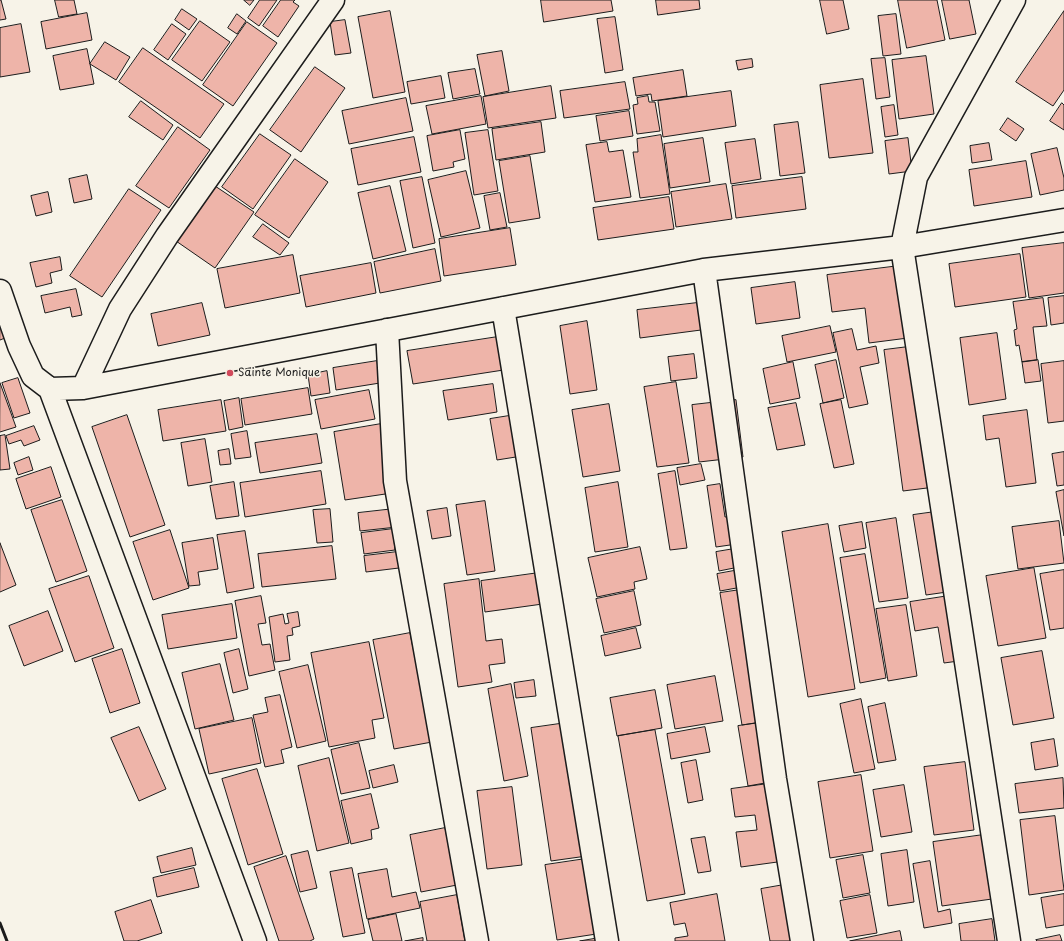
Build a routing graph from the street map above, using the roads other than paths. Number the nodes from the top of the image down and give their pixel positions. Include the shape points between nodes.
1 (333, 0) edge
2 (1014, 0) edge
3 (1064, 220) edge
4 (902, 247) junction
5 (704, 270) junction
6 (0, 291) edge
7 (503, 308) junction
8 (387, 330) junction
9 (83, 388) junction
10 (50, 389) junction
11 (256, 941) edge
12 (477, 941) edge
13 (607, 941) edge
14 (802, 941) edge
15 (1009, 941) edge

1 - 9 street via 167,236 120,309
2 - 4 street via 916,177
3 - 4 street
4 - 5 street
4 - 15 street
5 - 7 street
5 - 14 street via 775,779
6 - 10 street via 19,346 33,376
7 - 8 street
7 - 13 street
8 - 9 street
8 - 12 street via 395,481
9 - 10 street
10 - 11 street

